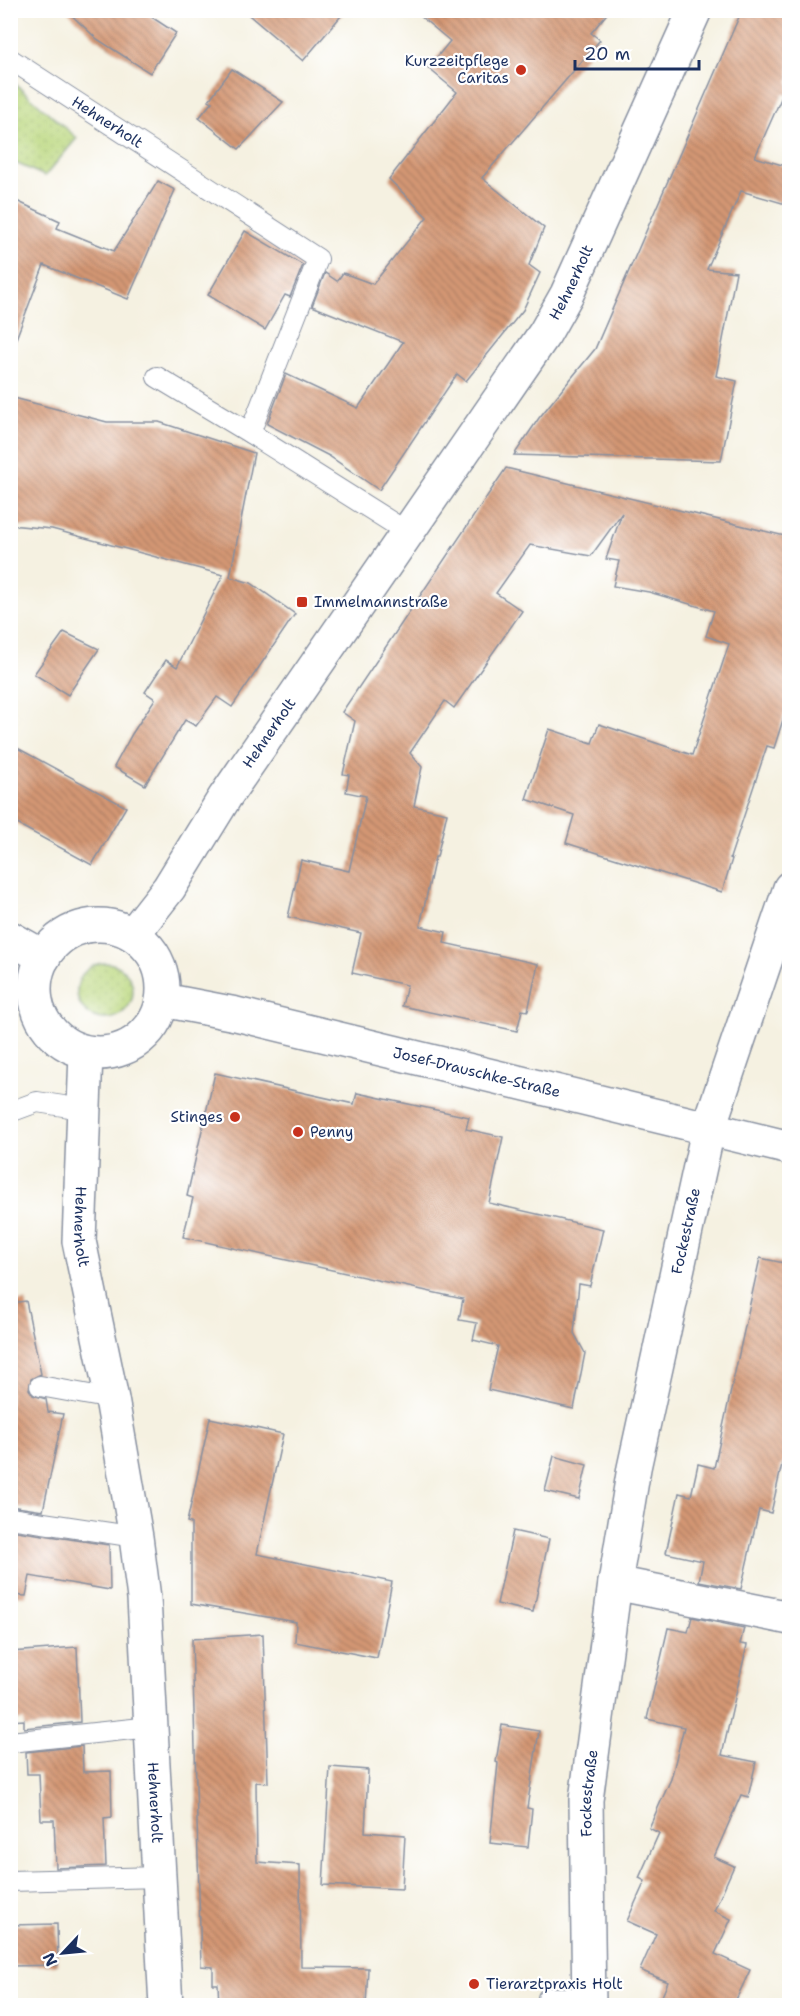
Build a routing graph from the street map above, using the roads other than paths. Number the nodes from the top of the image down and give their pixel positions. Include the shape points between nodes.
1 (695, 10) edge
2 (10, 59) edge
3 (157, 377) dead end
4 (250, 433) junction
5 (407, 532) junction
6 (789, 888) edge
7 (133, 934) junction
8 (10, 938) edge
9 (44, 957) junction
10 (163, 1000) junction
11 (86, 1053) junction
12 (83, 1109) junction
13 (10, 1112) edge
14 (708, 1130) junction
15 (789, 1148) edge
16 (40, 1386) dead end
17 (112, 1399) junction
18 (10, 1518) edge
19 (136, 1537) junction
20 (615, 1583) junction
21 (789, 1618) edge
22 (151, 1727) junction
23 (10, 1742) edge
24 (159, 1877) junction
25 (10, 1881) edge
26 (548, 1998) dead end
27 (589, 2002) edge
28 (166, 2006) edge

1 - 5 street, Hehnerholt via 567,294 545,333
2 - 4 lane, Hehnerholt via 318,259
3 - 4 lane
4 - 5 lane
5 - 7 street, Hehnerholt via 225,797 168,888
6 - 14 street, Fockestraße
7 - 9 street via 116,927 85,926 69,932
7 - 10 street via 152,951 162,975
8 - 9 street
9 - 11 street via 36,995 41,1016 53,1034
10 - 11 street via 151,1029 138,1041 119,1051
10 - 14 street, Josef-Drauschke-Straße via 236,1014
11 - 12 street, Hehnerholt
12 - 13 lane via 37,1102
12 - 17 street, Hehnerholt via 79,1241
14 - 15 street, Josef-Drauschke-Straße
14 - 20 street, Fockestraße via 634,1468
16 - 17 lane
17 - 19 street, Hehnerholt
18 - 19 lane
19 - 22 street, Hehnerholt via 144,1598
20 - 21 street
20 - 27 street, Fockestraße via 586,1800
22 - 23 lane
22 - 24 street, Hehnerholt
24 - 25 lane
24 - 28 street, Hehnerholt
26 - 27 lane

